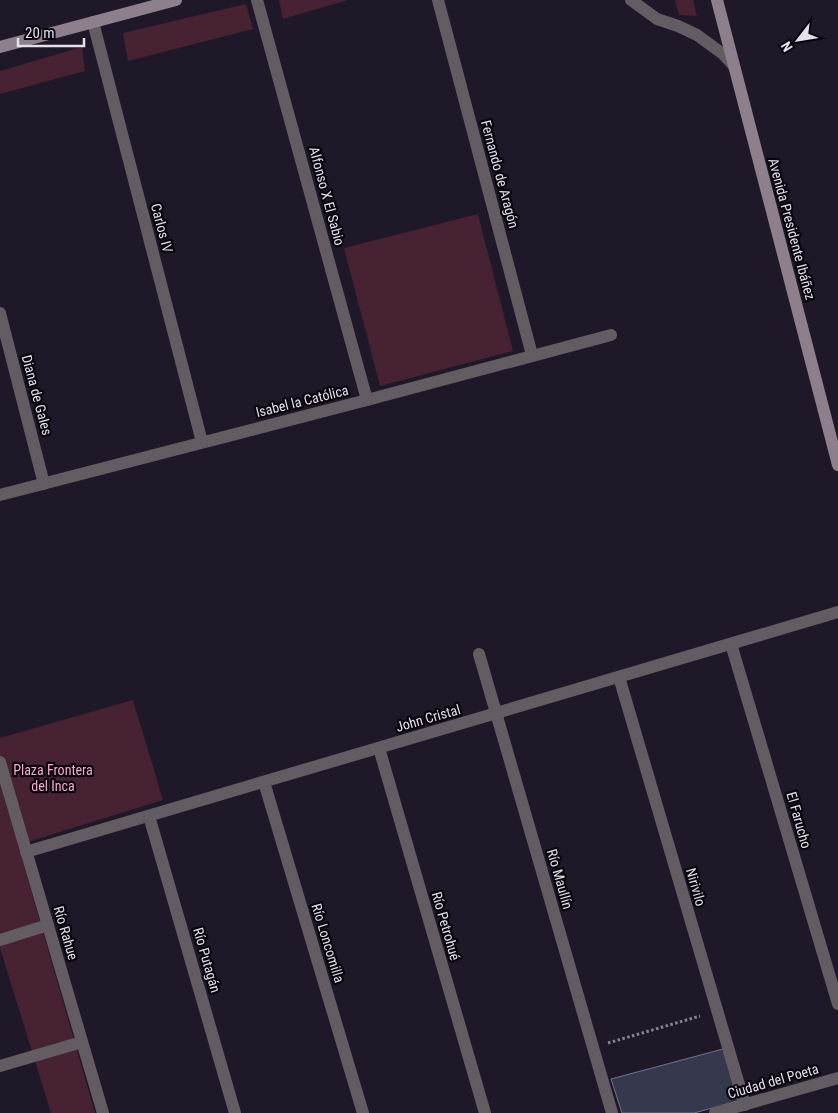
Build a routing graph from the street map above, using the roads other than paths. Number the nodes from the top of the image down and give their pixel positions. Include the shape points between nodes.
1 (176, 0) edge
2 (258, 0) edge
3 (438, 0) edge
4 (632, 0) edge
5 (717, 0) edge
6 (93, 22) junction
7 (0, 46) edge
8 (734, 66) junction
9 (0, 313) edge
10 (611, 335) dead end
11 (532, 355) junction
12 (367, 400) junction
13 (202, 442) junction
14 (838, 465) edge
15 (44, 484) junction
16 (0, 495) edge
17 (838, 612) edge
18 (731, 644) junction
19 (479, 654) dead end
20 (618, 677) junction
21 (496, 713) junction
22 (379, 748) junction
23 (0, 762) edge
24 (264, 782) junction
25 (6, 806) edge
26 (149, 816) junction
27 (26, 852) junction
28 (48, 925) junction
29 (0, 940) edge
30 (838, 1004) edge
31 (82, 1042) junction
32 (0, 1066) edge
33 (838, 1078) edge
34 (745, 1104) junction
35 (103, 1113) edge
36 (235, 1113) edge
37 (363, 1113) edge
38 (485, 1113) edge
39 (612, 1113) edge
40 (715, 1113) edge

1 - 6 street
2 - 12 street, Alfonso X El Sabio
3 - 11 street, Fernando de Aragón
4 - 8 street via 657,19 697,35
5 - 8 street, Avenida Presidente Ibáñez
6 - 7 street
6 - 13 street, Carlos IV
8 - 14 street, Avenida Presidente Ibáñez
9 - 15 street, Diana de Gales
10 - 11 street, Isabel la Católica
11 - 12 street, Isabel la Católica
12 - 13 street, Isabel la Católica
13 - 15 street, Isabel la Católica
15 - 16 street, Isabel la Católica
17 - 18 street, John Cristal
18 - 20 street, John Cristal
18 - 30 street, El Farucho
19 - 21 street, Río Maullín
20 - 21 street, John Cristal
20 - 34 street, Nirivilo
21 - 22 street, John Cristal
21 - 39 street, Río Maullín
22 - 24 street, John Cristal
22 - 38 street, Río Petrohué
23 - 25 street, Río Rahue
24 - 26 street, John Cristal
24 - 37 street, Río Loncomilla
25 - 27 street, Río Rahue
26 - 27 street, John Cristal
26 - 36 street, Río Putagán
27 - 28 street, Río Rahue
28 - 29 street
28 - 31 street, Río Rahue
31 - 32 street
31 - 35 street, Río Rahue
33 - 34 street, Ciudad del Poeta
34 - 40 street, Ciudad del Poeta

